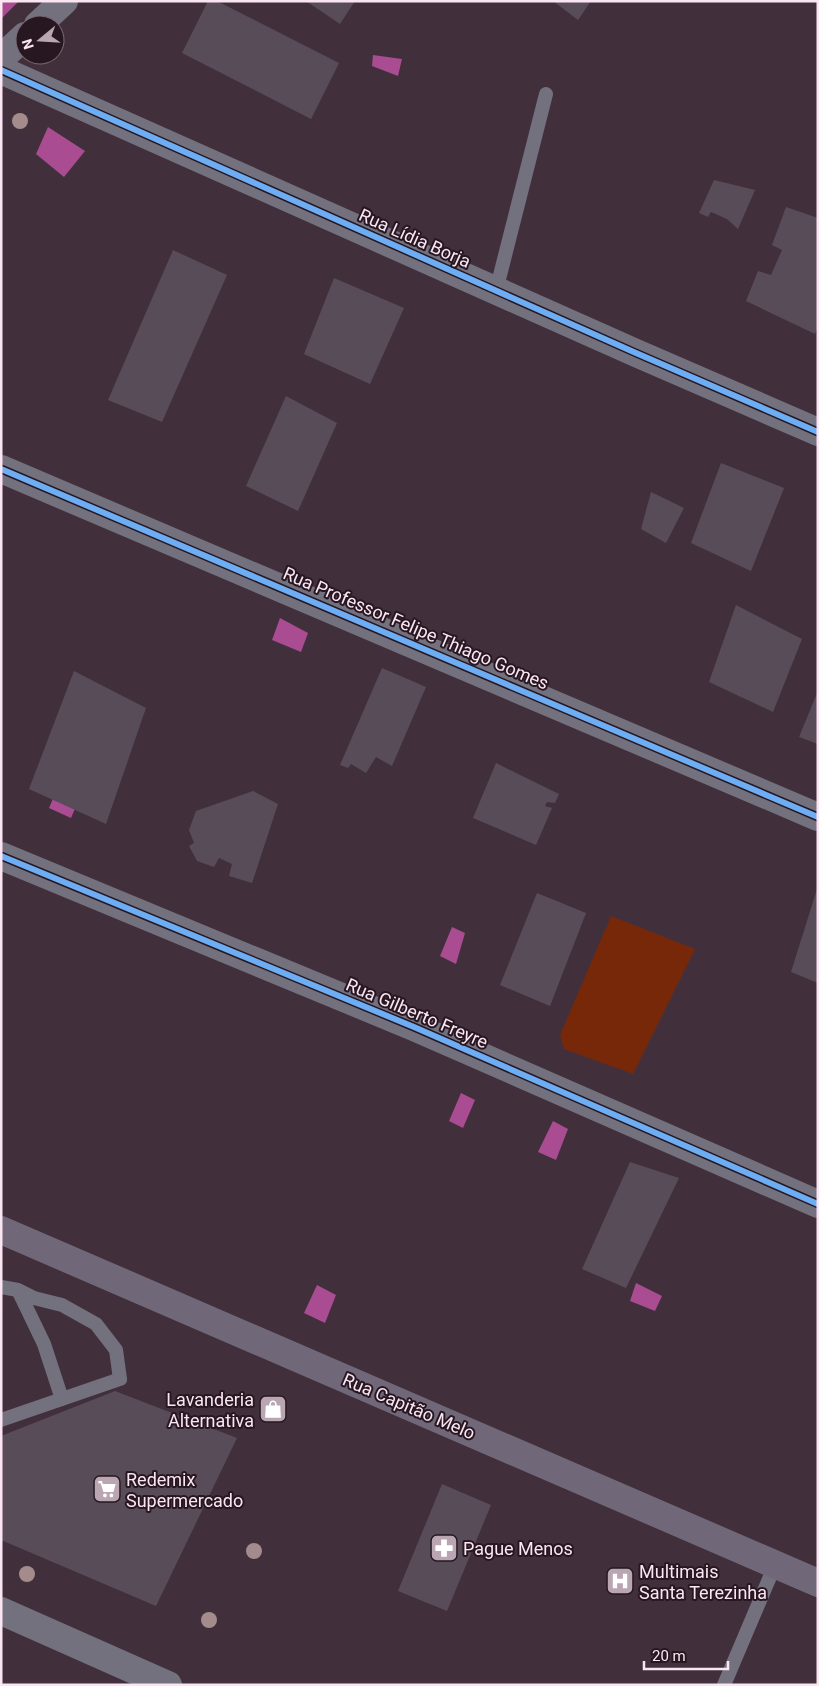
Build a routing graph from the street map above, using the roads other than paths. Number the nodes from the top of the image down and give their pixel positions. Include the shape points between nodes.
1 (64, 1) edge
2 (49, 15) edge
3 (15, 45) edge
4 (1, 58) edge
5 (1, 70) edge
6 (546, 94) dead end
7 (496, 291) junction
8 (818, 432) edge
9 (1, 469) edge
10 (818, 817) edge
11 (1, 856) edge
12 (818, 1204) edge
13 (1, 1230) edge
14 (1, 1287) edge
15 (18, 1290) junction
16 (62, 1399) junction
17 (1, 1420) edge
18 (775, 1565) junction
19 (818, 1583) edge
20 (1, 1611) edge
21 (168, 1685) edge
22 (724, 1685) edge

1 - 2 street
3 - 4 street
5 - 7 street, Rua Lídia Borja
6 - 7 lane
7 - 8 street, Rua Lídia Borja
9 - 10 street, Rua Professor Felipe Thiago Gomes
11 - 12 street, Rua Gilberto Freyre via 414,1027
13 - 18 main road, Rua Capitão Melo
14 - 15 lane
15 - 16 lane via 44,1344
15 - 16 lane via 62,1305 96,1324 116,1350 120,1379
16 - 17 lane
18 - 19 main road, Rua Capitão Melo
18 - 22 lane
20 - 21 street

